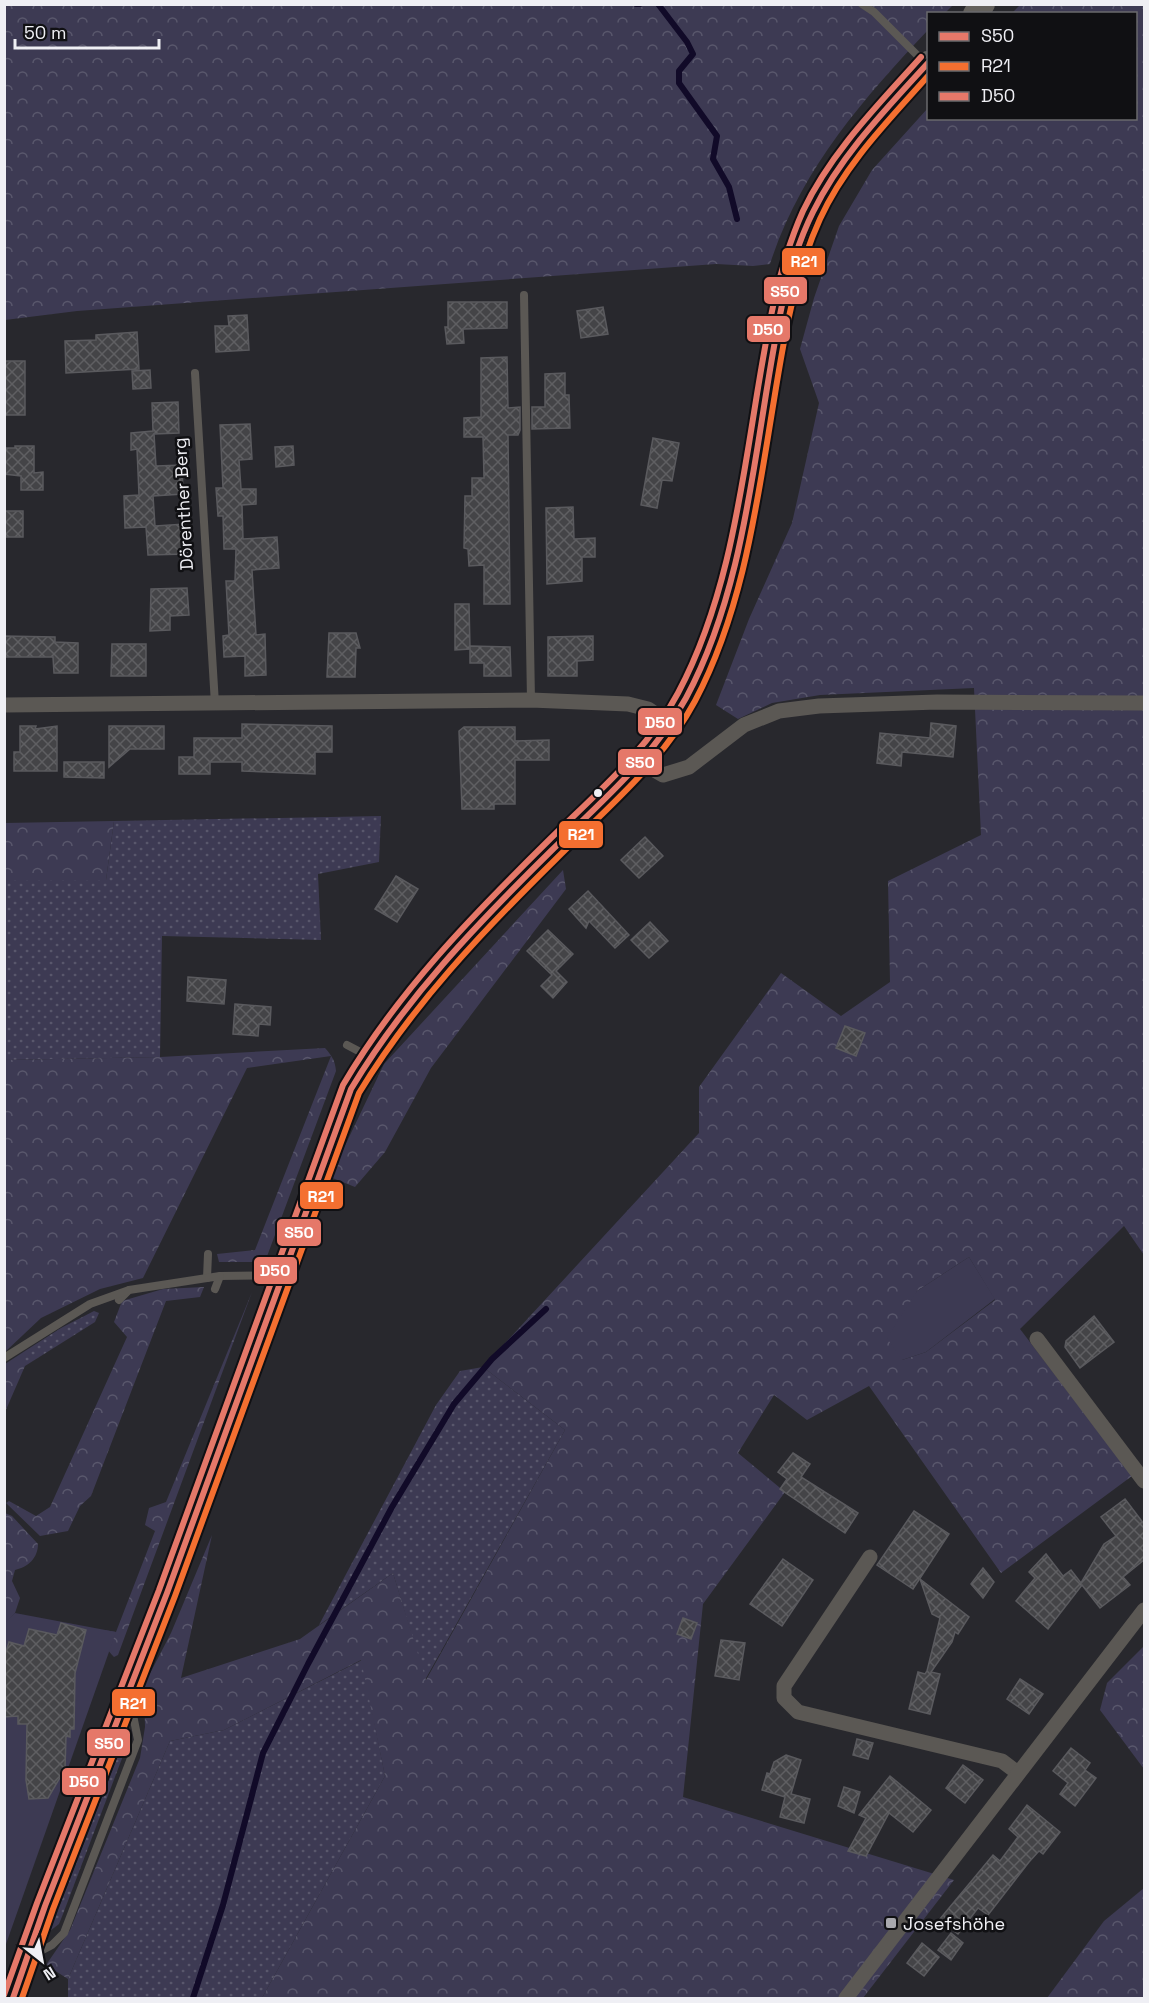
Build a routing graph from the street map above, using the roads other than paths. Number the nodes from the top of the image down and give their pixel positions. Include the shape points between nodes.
1 (862, 4) edge
2 (927, 63) edge
3 (927, 65) edge
4 (524, 295) dead end
5 (195, 373) dead end
6 (531, 700) junction
7 (1144, 703) edge
8 (215, 704) junction
9 (4, 705) edge
10 (670, 724) junction
11 (639, 761) junction
12 (347, 1045) dead end
13 (369, 1056) junction
14 (208, 1254) dead end
15 (283, 1275) junction
16 (220, 1276) junction
17 (207, 1278) junction
18 (215, 1289) dead end
19 (129, 1290) junction
20 (119, 1300) dead end
21 (1037, 1339) dead end
22 (4, 1358) edge
23 (1144, 1481) edge
24 (870, 1557) dead end
25 (1144, 1610) edge
26 (1018, 1773) junction
27 (13, 1998) edge
28 (846, 1998) edge

1 - 2 lane
3 - 10 main road via 852,150 812,213 782,306 745,515 714,634
4 - 6 lane
5 - 8 lane, Dörenther Berg
6 - 8 street
6 - 10 street via 628,704 648,709
7 - 11 street via 819,706 761,717 744,725 689,767 663,775
8 - 9 street
10 - 11 main road
11 - 13 main road via 442,964 403,1008
12 - 13 lane
13 - 15 main road via 351,1089
14 - 17 lane
15 - 16 lane
15 - 27 main road
16 - 17 lane
16 - 18 lane
17 - 19 lane
19 - 20 lane
19 - 22 lane via 71,1314
21 - 23 street
24 - 26 street via 784,1686 789,1706 798,1712 1002,1761
25 - 26 street
26 - 28 street

